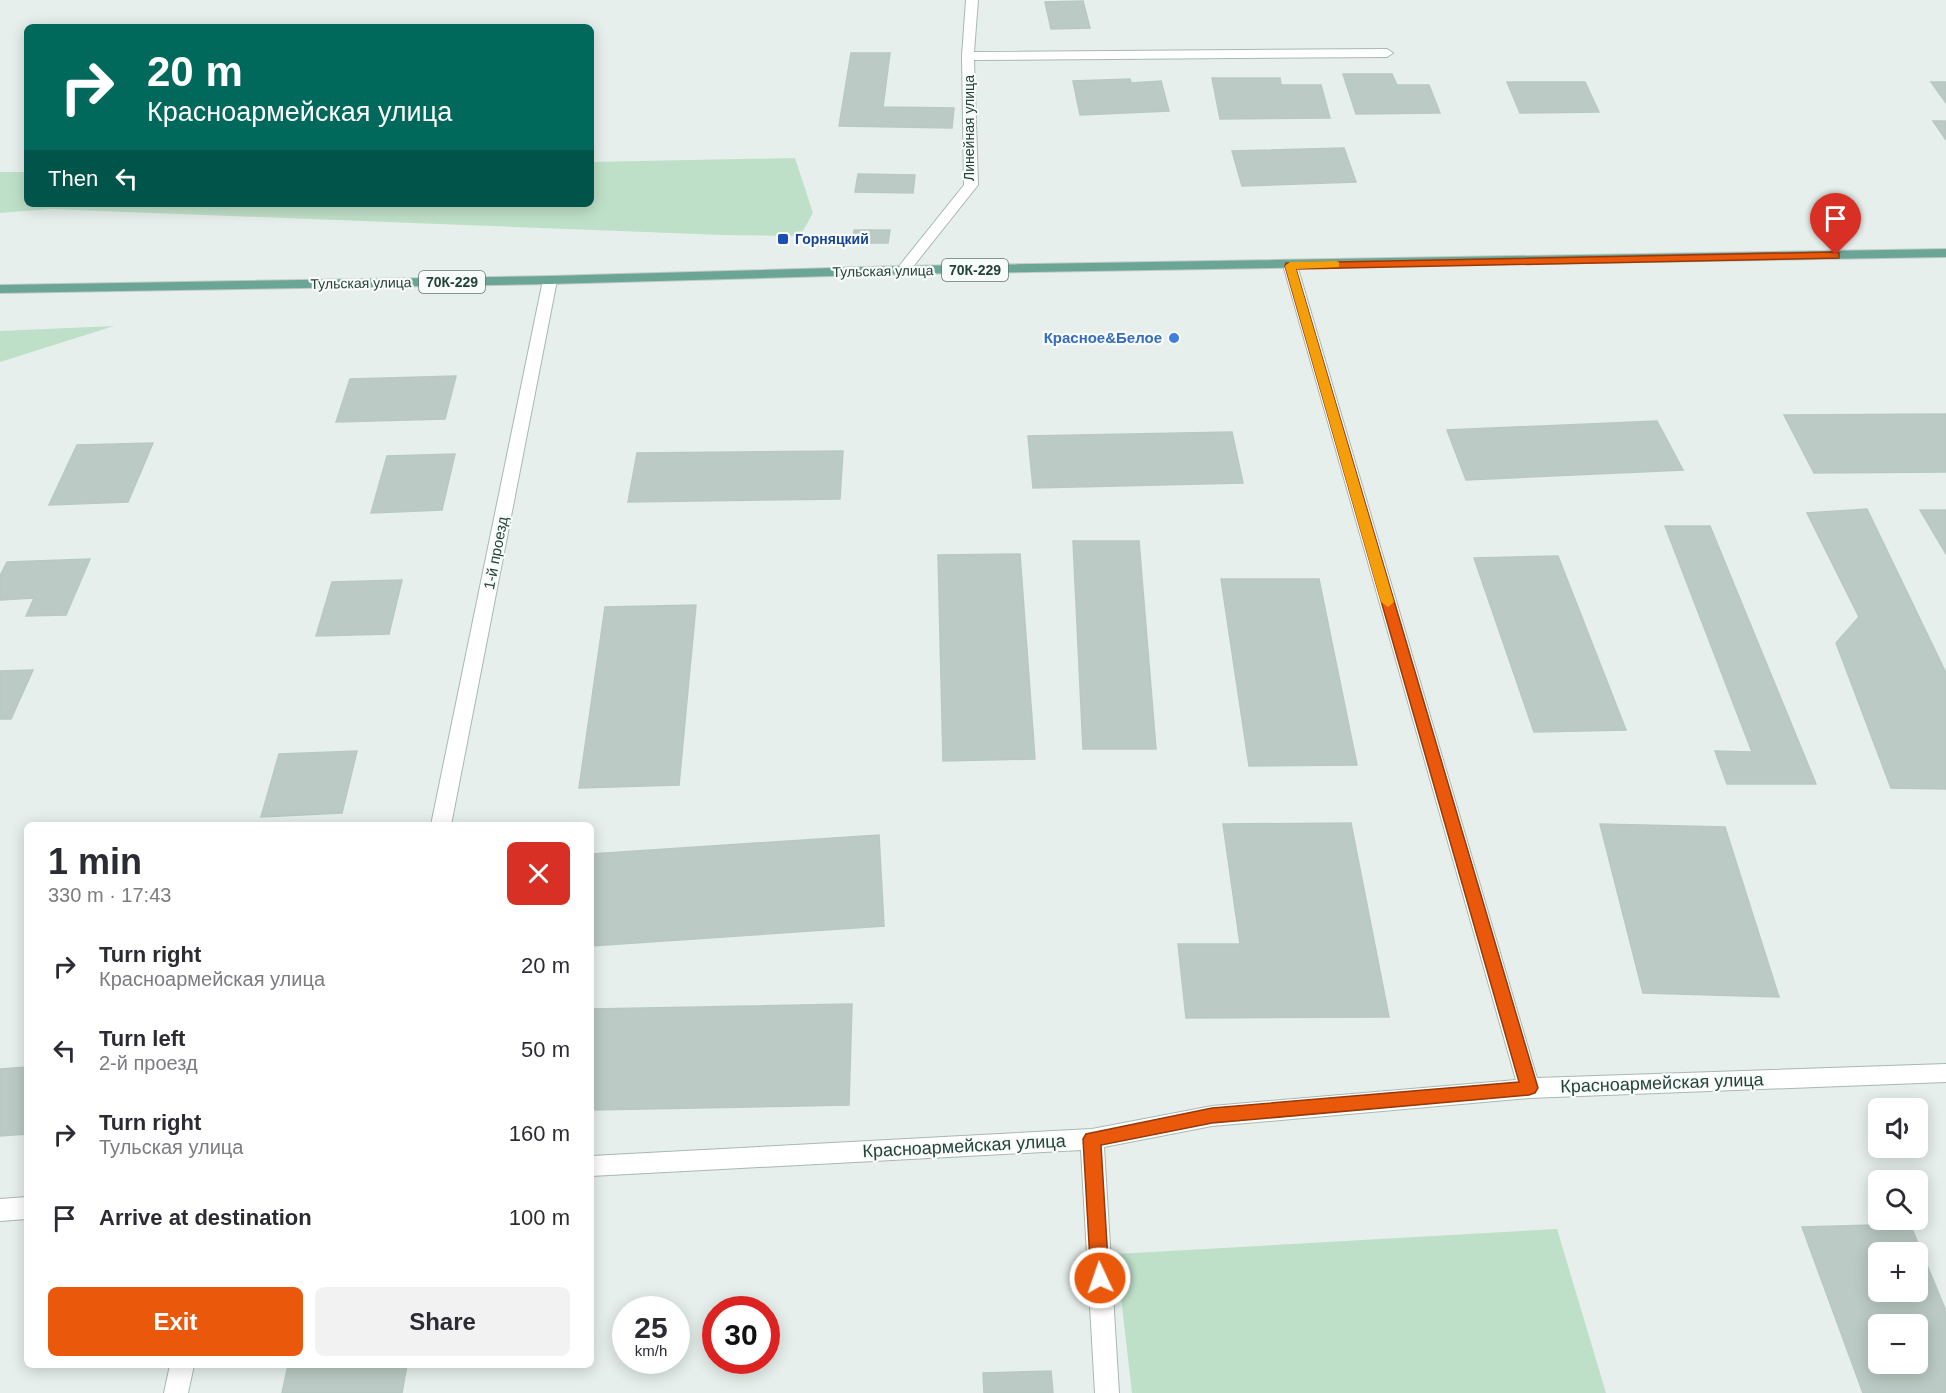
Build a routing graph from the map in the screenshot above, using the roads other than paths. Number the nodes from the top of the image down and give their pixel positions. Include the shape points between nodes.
1 (972, 0) edge
2 (1387, 53) dead end
3 (969, 56) junction
4 (1946, 253) edge
5 (1290, 266) junction
6 (903, 270) junction
7 (550, 280) junction
8 (0, 289) edge
9 (442, 822) edge
10 (1946, 1073) edge
11 (1529, 1088) junction
12 (1092, 1139) junction
13 (594, 1166) edge
14 (24, 1208) edge
15 (0, 1210) edge
16 (181, 1368) edge
17 (176, 1393) edge
18 (1107, 1393) edge

1 - 3 street, Линейная улица
2 - 3 street
3 - 6 street, Линейная улица via 971,185
4 - 5 main road, Тульская улица / 70К-229
5 - 6 main road, Тульская улица / 70К-229
5 - 11 street
6 - 7 main road, Тульская улица / 70К-229
7 - 8 main road, Тульская улица / 70К-229
7 - 9 street, 1-й проезд
10 - 11 street, Красноармейская улица
11 - 12 street, Красноармейская улица via 1212,1116
12 - 13 street, Красноармейская улица
12 - 18 street
14 - 15 street
16 - 17 street

